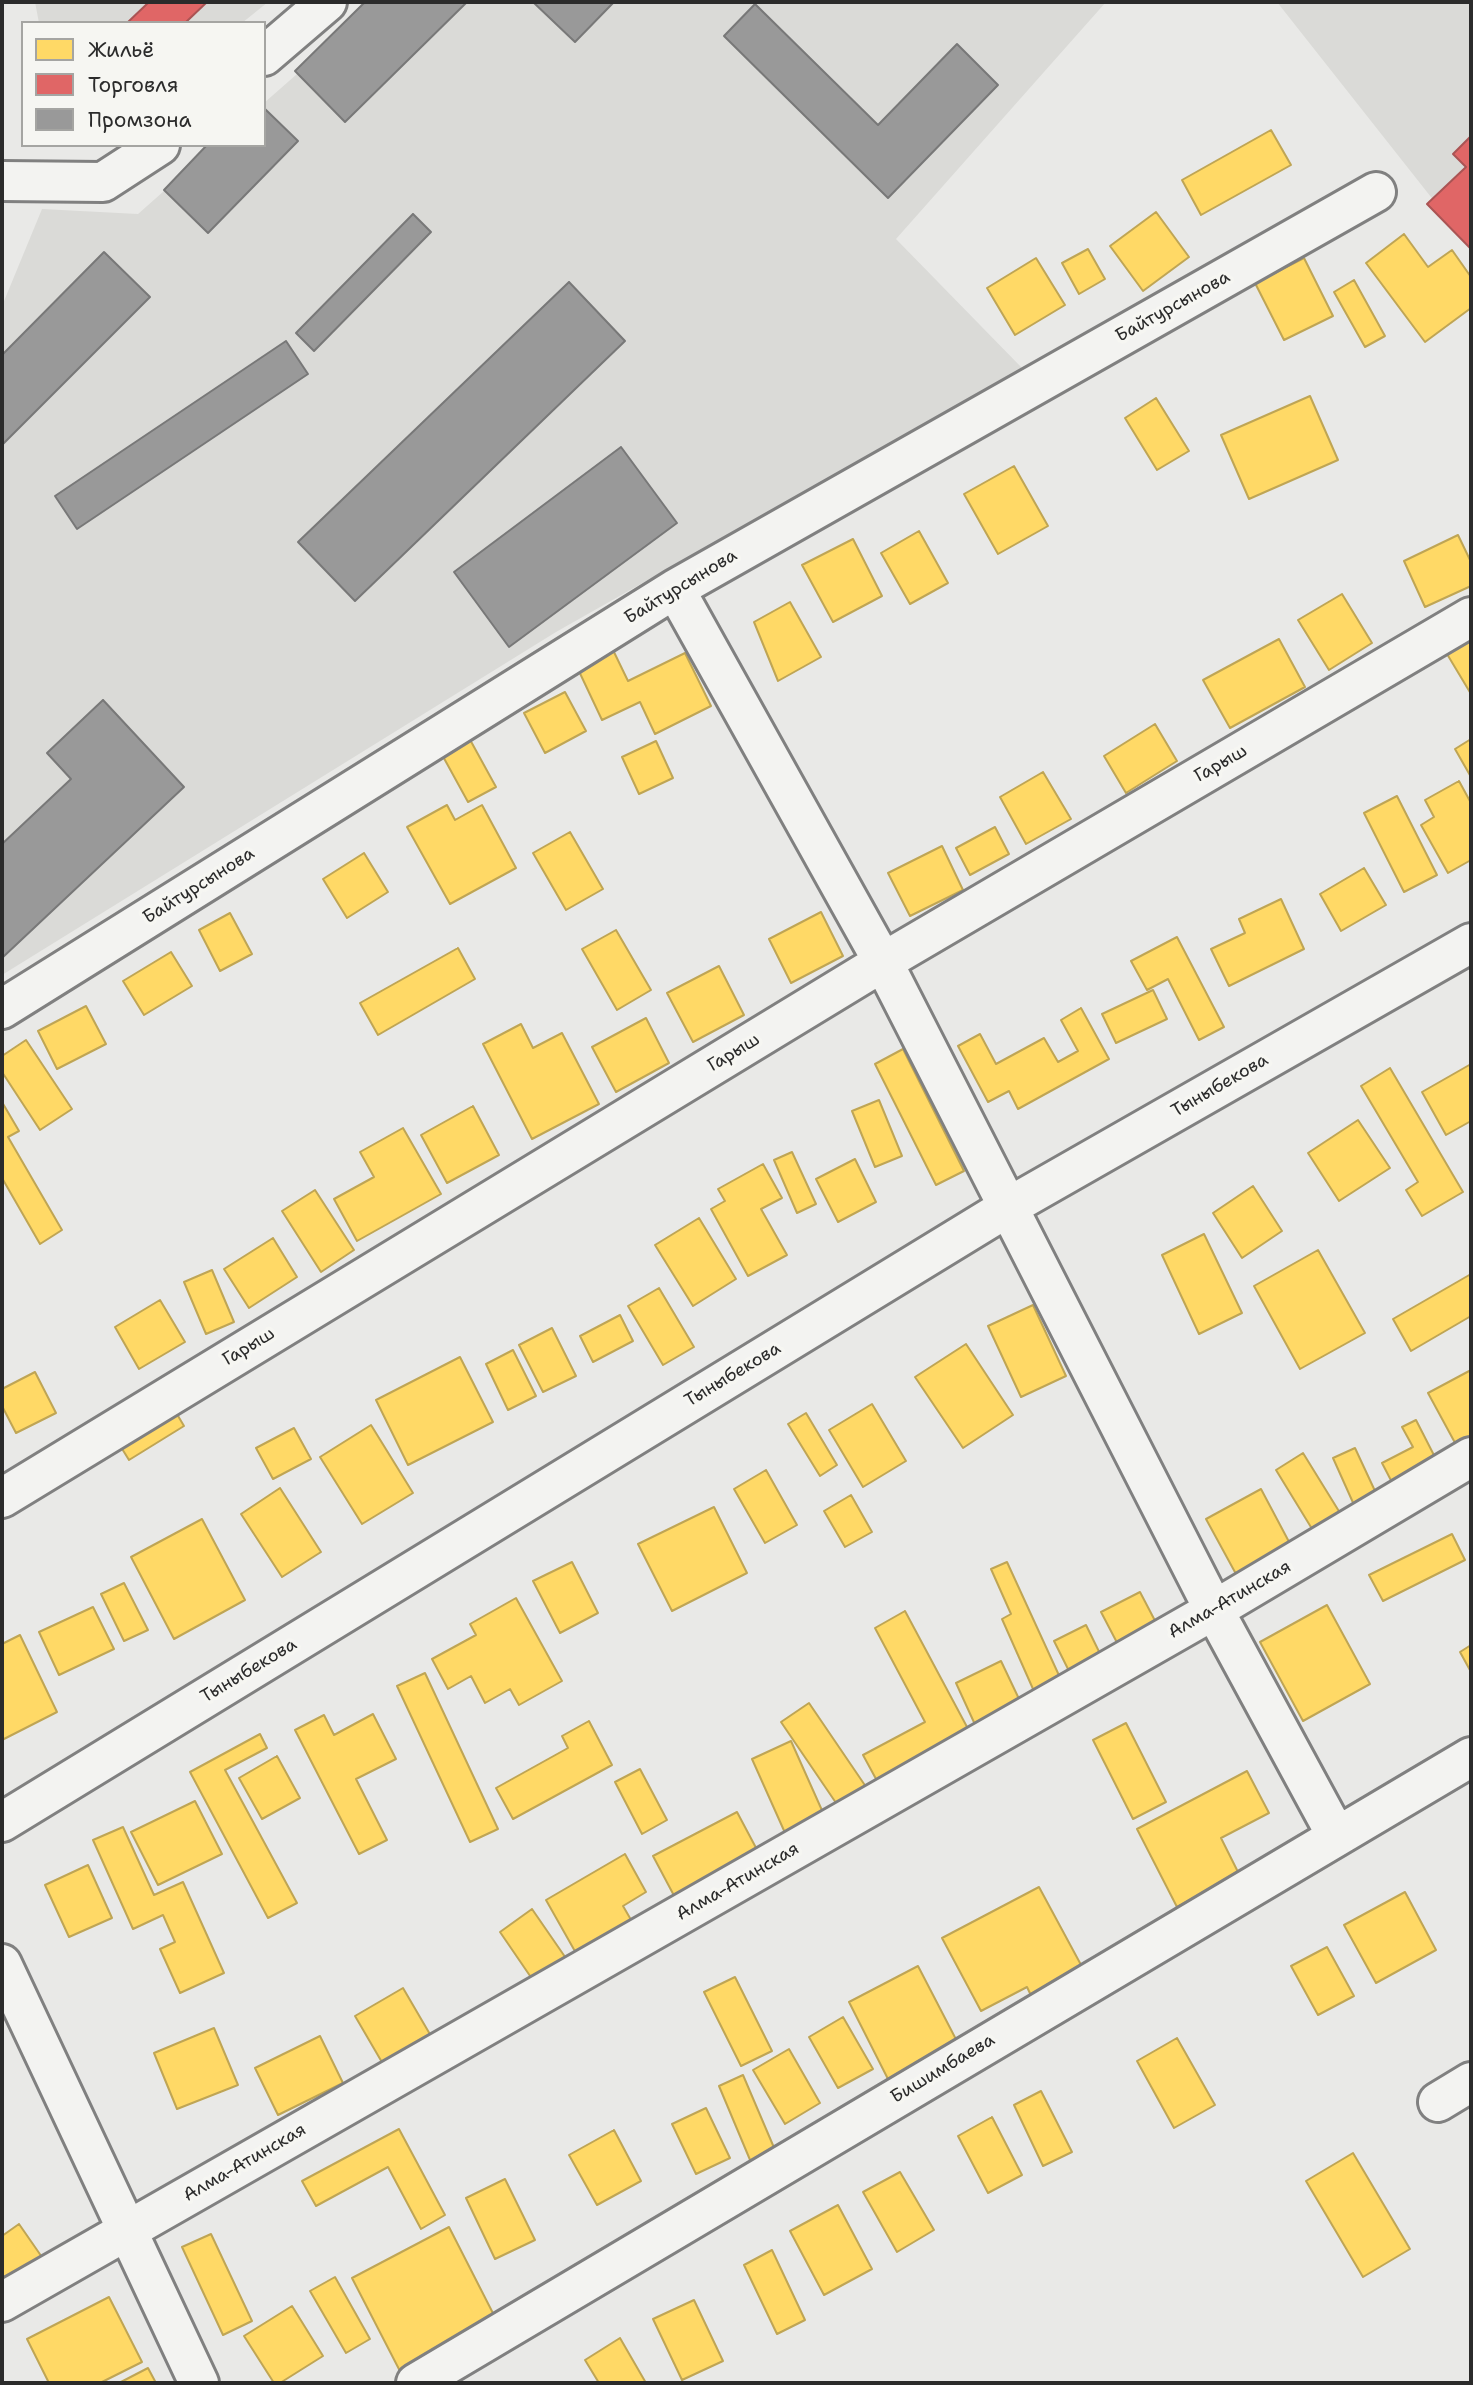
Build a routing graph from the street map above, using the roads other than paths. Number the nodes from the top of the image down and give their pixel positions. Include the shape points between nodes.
1 (327, 2) edge
2 (266, 54) edge
3 (157, 147) edge
4 (2, 181) edge
5 (1376, 192) dead end
6 (675, 589) junction
7 (1471, 617) edge
8 (1471, 943) edge
9 (883, 962) junction
10 (2, 1009) edge
11 (1010, 1206) junction
12 (1471, 1457) edge
13 (2, 1498) edge
14 (1214, 1610) junction
15 (1471, 1757) edge
16 (2, 1822) edge
17 (1336, 1835) junction
18 (2, 1964) edge
19 (1471, 2082) edge
20 (1438, 2102) dead end
21 (126, 2231) junction
22 (2, 2302) edge
23 (199, 2383) edge
24 (416, 2383) edge

1 - 2 street
3 - 4 street via 103,182
5 - 6 street, Байтурсынова
6 - 9 street
6 - 10 street, Байтурсынова
7 - 9 street, Гарыш
8 - 11 street, Тыныбекова
9 - 11 street
9 - 13 street, Гарыш
11 - 14 street
11 - 16 street, Тыныбекова
12 - 14 street, Алма-Атинская
14 - 17 street
14 - 21 street, Алма-Атинская
15 - 17 street, Бишимбаева
17 - 24 street, Бишимбаева
18 - 21 street
19 - 20 street
21 - 22 street, Алма-Атинская
21 - 23 street

